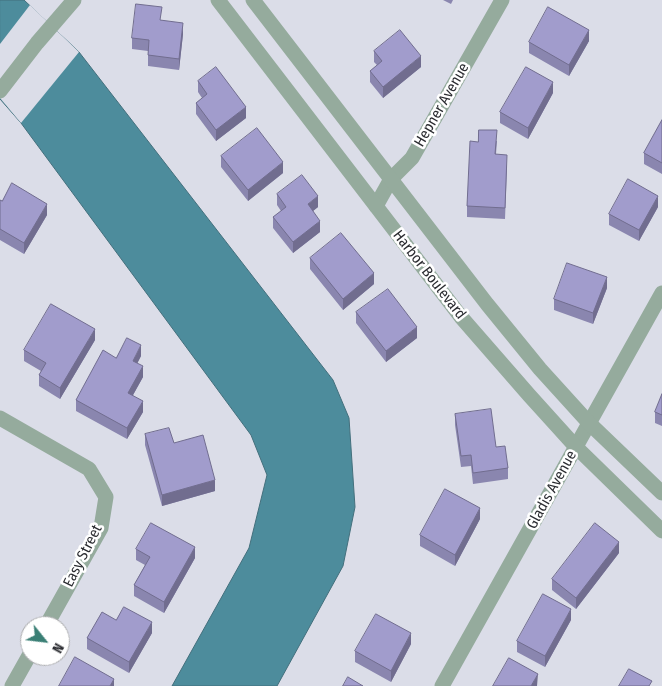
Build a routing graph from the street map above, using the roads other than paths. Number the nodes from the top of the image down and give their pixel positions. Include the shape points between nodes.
1 (74, 0) edge
2 (218, 0) edge
3 (253, 0) edge
4 (502, 0) edge
5 (0, 91) edge
6 (391, 179) junction
7 (376, 206) junction
8 (662, 293) edge
9 (0, 418) edge
10 (589, 423) junction
11 (576, 447) junction
12 (662, 493) edge
13 (662, 531) edge
14 (52, 616) edge
15 (23, 666) edge
16 (12, 686) edge
17 (442, 686) edge

1 - 5 street
2 - 7 street, Harbor Boulevard
3 - 6 street, Harbor Boulevard
4 - 6 street, Hepner Avenue via 412,158
6 - 7 street, Hepner Avenue
6 - 10 street, Harbor Boulevard via 487,304
7 - 11 street, Harbor Boulevard via 461,317
8 - 10 street, Gladis Avenue
9 - 14 street, Easy Street via 89,469 106,497 100,528
10 - 11 street, Gladis Avenue
10 - 12 street, Harbor Boulevard
11 - 13 street, Harbor Boulevard
11 - 17 street, Gladis Avenue
15 - 16 street

